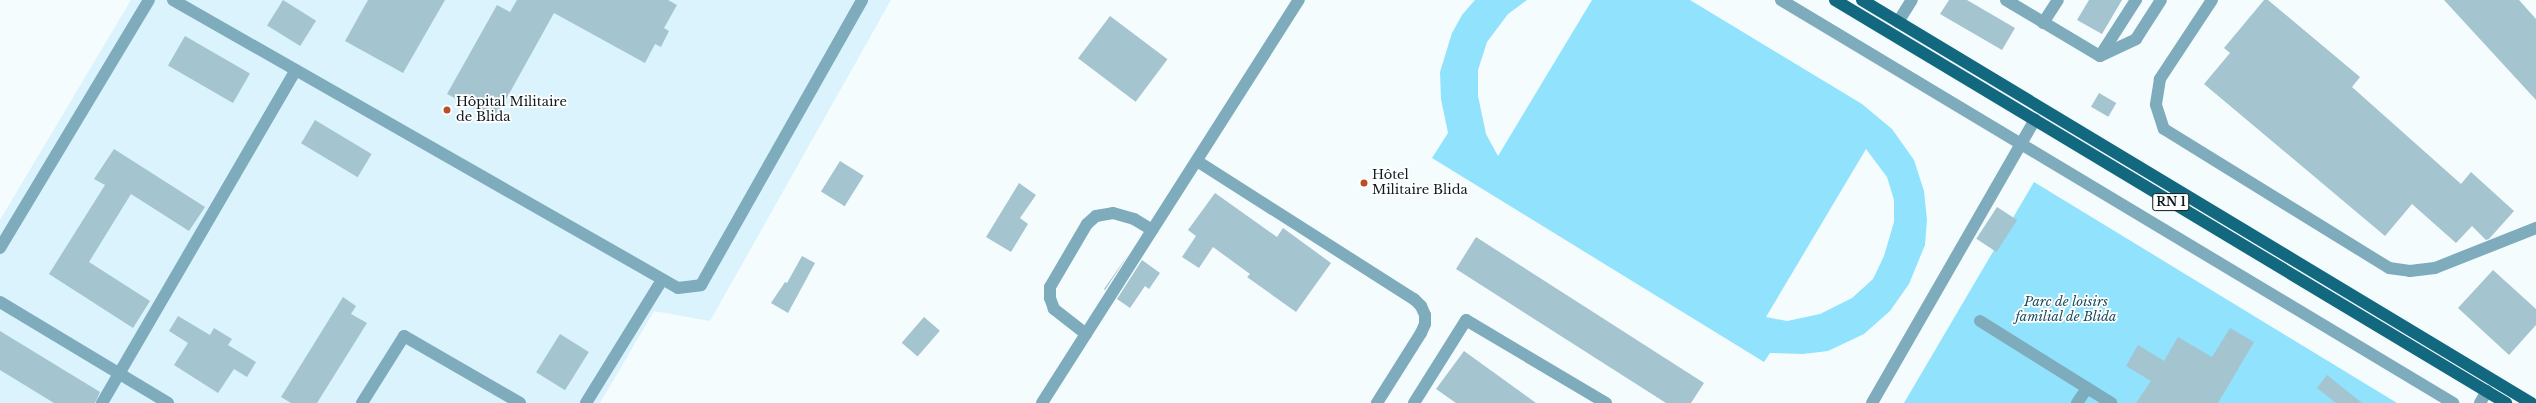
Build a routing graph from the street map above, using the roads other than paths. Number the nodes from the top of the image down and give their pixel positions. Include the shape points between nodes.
1 (149, 0) edge
2 (173, 0) edge
3 (862, 0) edge
4 (1299, 0) edge
5 (1781, 0) edge
6 (1835, 0) edge
7 (1862, 0) edge
8 (1912, 0) edge
9 (2006, 0) edge
10 (2058, 0) edge
11 (2136, 0) edge
12 (2161, 0) edge
13 (2212, 0) edge
14 (1898, 22) junction
15 (2043, 22) junction
16 (2100, 56) junction
17 (296, 70) junction
18 (2035, 120) junction
19 (2021, 144) junction
20 (1196, 161) junction
21 (2536, 228) edge
22 (1152, 230) junction
23 (0, 248) edge
24 (662, 280) junction
25 (0, 302) edge
26 (1980, 321) dead end
27 (1086, 334) junction
28 (119, 373) junction
29 (2086, 388) junction
30 (2487, 391) junction
31 (102, 403) edge
32 (168, 403) edge
33 (362, 403) edge
34 (520, 403) edge
35 (586, 403) edge
36 (1042, 403) edge
37 (1377, 403) edge
38 (1414, 403) edge
39 (1606, 403) edge
40 (1872, 403) edge
41 (2078, 403) edge
42 (2110, 403) edge
43 (2453, 403) edge
44 (2480, 403) edge
45 (2506, 403) edge
46 (2531, 403) edge

1 - 23 lane
2 - 17 lane
3 - 24 lane via 701,285 678,288
4 - 20 lane
5 - 19 lane
6 - 18 main road, RN 1
7 - 14 main road, RN 1
8 - 14 lane
9 - 15 lane
10 - 15 lane
11 - 16 lane
12 - 16 lane via 2136,40
13 - 21 lane via 2160,79 2156,106 2164,129 2389,268 2410,271 2435,268
14 - 46 main road, RN 1
15 - 16 lane
17 - 24 lane
17 - 28 lane
18 - 19 lane
18 - 30 main road, RN 1
19 - 40 lane
19 - 43 lane
20 - 22 lane
20 - 37 lane via 1414,299 1421,306 1425,315 1421,333
22 - 27 lane
22 - 27 lane via 1134,219 1112,213 1096,216 1087,224 1050,287 1054,309
24 - 35 lane
25 - 28 lane
26 - 29 lane
27 - 36 lane
28 - 31 lane
28 - 32 lane
29 - 41 lane
29 - 42 lane
30 - 44 lane
30 - 45 main road, RN 1
33 - 34 lane via 404,336
38 - 39 lane via 1466,320

